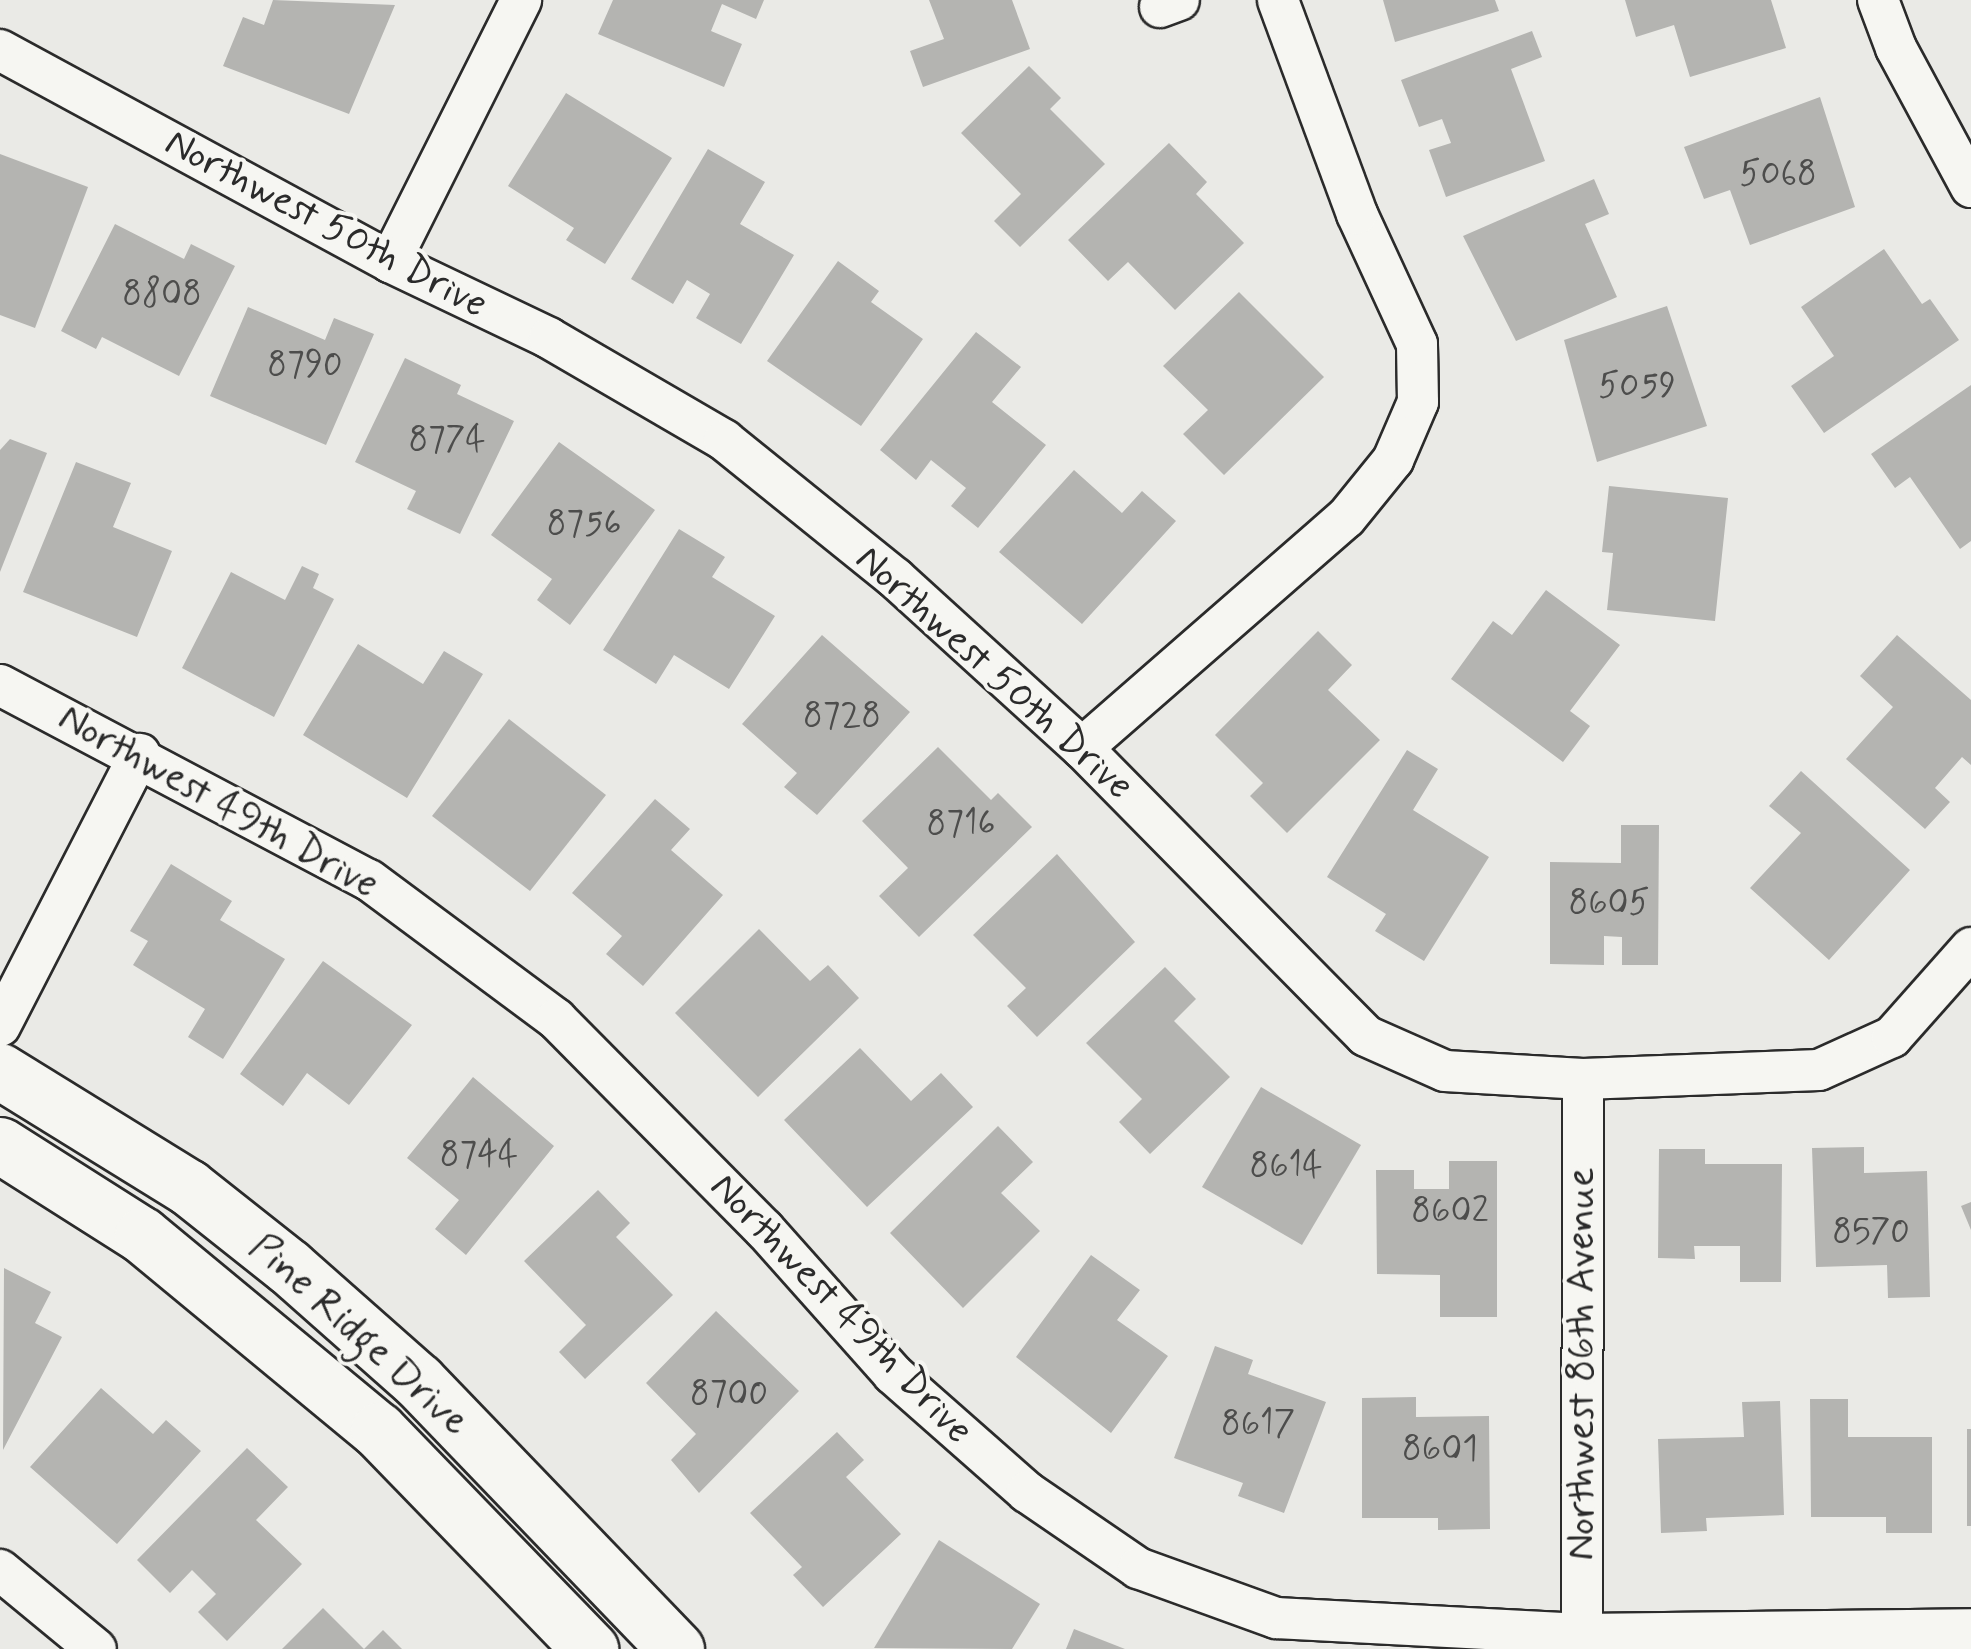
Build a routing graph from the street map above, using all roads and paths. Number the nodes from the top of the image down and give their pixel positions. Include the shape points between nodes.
1 (521, 0) edge
2 (1278, 0) edge
3 (1878, 0) edge
4 (0, 50) edge
5 (1971, 187) edge
6 (390, 262) junction
7 (0, 685) edge
8 (1082, 748) junction
9 (140, 754) junction
10 (1971, 948) edge
11 (0, 1026) edge
12 (0, 1071) edge
13 (1583, 1079) junction
14 (0, 1145) edge
15 (0, 1570) edge
16 (1971, 1629) edge
17 (1582, 1641) edge
18 (96, 1649) edge
19 (590, 1649) edge
20 (676, 1649) edge

1 - 6 street
2 - 8 street via 1357,214 1418,344 1418,402 1393,460 1346,518
3 - 5 street
4 - 6 street, Northwest 50th Drive
6 - 8 street, Northwest 50th Drive via 548,338 724,440 895,578
7 - 9 street, Northwest 49th Drive
8 - 13 street, Northwest 50th Drive via 1366,1036 1446,1071
9 - 11 street
9 - 17 street, Northwest 49th Drive via 368,880 556,1018 764,1229 893,1374 1027,1492 1138,1568 1276,1618
10 - 13 street, Northwest 50th Drive via 1892,1037 1819,1070
12 - 20 street, Pine Ridge Drive via 188,1187 289,1267 418,1382
13 - 17 street, Northwest 86th Avenue
14 - 19 street, Pine Ridge Drive via 142,1234 378,1430
15 - 18 street
16 - 17 street, Northwest 49th Drive

